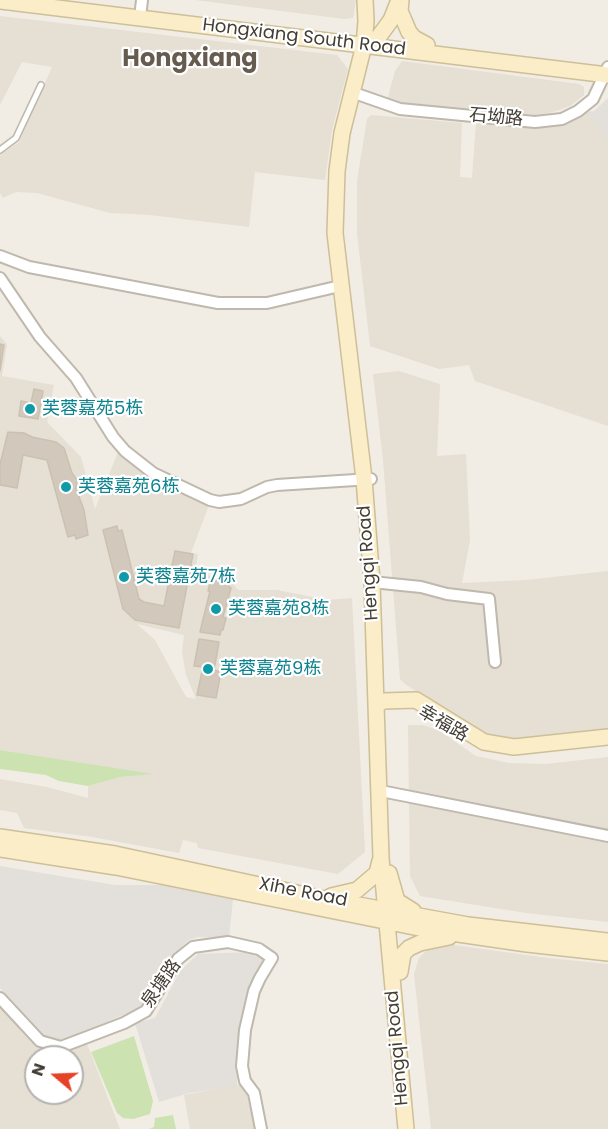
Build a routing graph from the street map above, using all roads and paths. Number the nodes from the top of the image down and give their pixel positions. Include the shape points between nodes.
1 (72, 0) edge
2 (367, 0) edge
3 (391, 0) edge
4 (400, 0) edge
5 (0, 1) edge
6 (142, 4) edge
7 (370, 40) junction
8 (427, 45) junction
9 (607, 70) edge
10 (41, 85) dead end
11 (360, 95) junction
12 (0, 150) edge
13 (0, 256) edge
14 (0, 278) edge
15 (340, 286) junction
16 (368, 479) junction
17 (376, 582) junction
18 (495, 662) dead end
19 (382, 704) junction
20 (608, 737) edge
21 (608, 742) edge
22 (386, 792) junction
23 (608, 836) edge
24 (0, 837) edge
25 (0, 849) edge
26 (385, 864) junction
27 (320, 898) junction
28 (346, 913) junction
29 (390, 916) junction
30 (426, 917) junction
31 (466, 935) junction
32 (608, 940) edge
33 (389, 952) junction
34 (608, 953) edge
35 (400, 972) junction
36 (0, 998) edge
37 (261, 1129) edge
38 (406, 1129) edge
39 (416, 1129) edge

1 - 6 main road, Hongxiang South Road
2 - 7 main road, Hengqi Road
3 - 7 main road
4 - 7 main road via 391,20
4 - 8 main road via 409,32
5 - 7 main road, Hongxiang South Road
6 - 7 main road, Hongxiang South Road
7 - 8 main road, Hongxiang South Road
7 - 9 main road, Hongxiang South Road
7 - 11 main road, Hengqi Road
7 - 15 main road, Hengqi Road via 342,133 337,171 335,233
8 - 9 main road, Hongxiang South Road
9 - 11 street, 石坳路 via 594,99 578,111 562,119 535,122 400,110
10 - 12 lane via 16,138
11 - 16 main road, Hengqi Road via 350,135 345,233
13 - 15 street via 29,267 218,303 267,303
14 - 16 street via 40,337 76,378 113,437 124,451 153,473 219,502 241,499 277,485
15 - 16 main road, Hengqi Road
16 - 17 main road, Hengqi Road
17 - 18 street via 489,599
17 - 19 main road, Hengqi Road
19 - 20 main road, 幸福路 via 416,700 484,742 513,747
19 - 21 main road, 幸福路 via 415,706 482,746 512,752
19 - 22 main road, Hengqi Road
19 - 26 main road, Hengqi Road
22 - 23 street
22 - 26 main road, Hengqi Road
24 - 27 main road, Xihe Road via 115,854
25 - 28 main road, Xihe Road via 116,867
26 - 27 main road via 357,890
26 - 29 main road, Hengqi Road
26 - 30 main road via 397,902
27 - 29 main road, Xihe Road
28 - 29 main road, Xihe Road
28 - 33 main road via 372,924 381,933
29 - 30 main road, Xihe Road
29 - 31 main road, Xihe Road
29 - 33 main road, Hengqi Road
29 - 35 main road, Hengqi Road
30 - 32 main road, Xihe Road
31 - 34 main road, Xihe Road
31 - 35 main road via 409,948 403,954
33 - 38 main road, Hengqi Road
35 - 39 main road, Hengqi Road
36 - 37 street, 泉塘路 via 40,1041 61,1047 146,1011 178,959 193,947 228,942 259,949 272,958 254,991 242,1065 244,1081 254,1093

